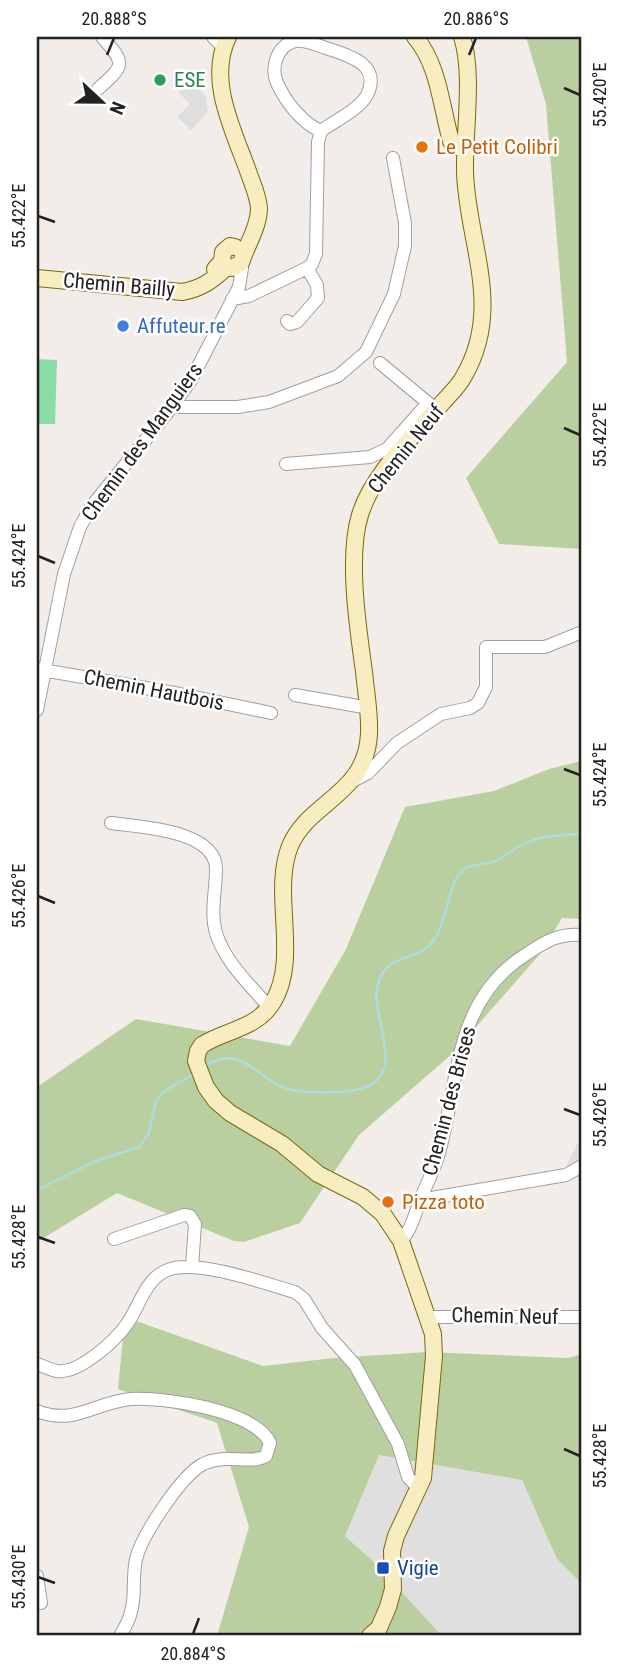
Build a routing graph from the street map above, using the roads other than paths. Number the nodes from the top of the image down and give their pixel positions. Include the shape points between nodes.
1 (102, 37) edge
2 (415, 37) edge
3 (462, 37) edge
4 (221, 40) edge
5 (98, 89) dead end
6 (321, 131) junction
7 (466, 149) junction
8 (393, 158) dead end
9 (233, 260) junction
10 (307, 268) junction
11 (37, 278) edge
12 (232, 299) junction
13 (286, 321) dead end
14 (380, 363) dead end
15 (432, 406) junction
16 (172, 407) junction
17 (286, 464) dead end
18 (582, 632) edge
19 (40, 669) edge
20 (295, 695) dead end
21 (369, 708) junction
22 (37, 710) edge
23 (271, 713) dead end
24 (351, 782) junction
25 (111, 823) dead end
26 (582, 934) edge
27 (270, 1007) junction
28 (582, 1166) edge
29 (420, 1200) junction
30 (114, 1239) dead end
31 (401, 1241) junction
32 (192, 1267) junction
33 (427, 1317) junction
34 (582, 1317) edge
35 (37, 1364) edge
36 (37, 1411) edge
37 (418, 1488) junction
38 (37, 1577) edge
39 (41, 1603) dead end
40 (120, 1636) edge
41 (370, 1636) edge

1 - 5 street via 120,64
2 - 7 street via 433,70 451,141
3 - 7 street, Chemin Neuf
4 - 9 street, Chemin des Manguiers via 218,77 259,211 250,240
6 - 6 street via 366,97 369,73 354,57 295,41 283,48 274,75 301,118
6 - 10 street via 316,254
7 - 15 street, Chemin Neuf via 465,173 478,256 479,341 463,380
8 - 16 street via 405,246 394,294 366,352 338,376 269,401 239,407
9 - 11 street, Chemin Bailly via 200,287 182,292
9 - 12 street, Chemin des Manguiers via 242,268
10 - 12 street via 249,296
10 - 13 street via 317,285 318,298 297,322
12 - 16 street, Chemin des Manguiers
14 - 15 street
15 - 17 street via 379,454
15 - 21 street, Chemin Neuf via 373,485 358,523 357,600
16 - 19 street, Chemin des Manguiers via 80,527
18 - 24 street via 545,647 486,647 485,687 478,703 441,714
19 - 22 street, Chemin des Manguiers
19 - 23 street, Chemin Hautbois
20 - 21 street
21 - 24 street, Chemin Neuf via 367,747
24 - 27 street, Chemin Neuf via 306,824 290,846 282,975
25 - 27 street via 161,830 190,838 207,849 216,867 216,932 230,961
26 - 29 street, Chemin des Brises via 548,940 519,958 481,998 464,1038 439,1153
27 - 31 street via 256,1020 202,1045 196,1060 205,1087 230,1113 282,1144 318,1174 370,1202
28 - 29 street via 566,1175
29 - 31 street, Chemin des Brises
30 - 32 street via 190,1216 195,1224
31 - 33 street
32 - 35 street via 171,1269 151,1281 127,1324 80,1366 58,1372
32 - 37 street via 296,1292 304,1299 355,1365 398,1444 408,1477
33 - 34 street, Chemin Neuf
33 - 37 street via 434,1356 425,1465
36 - 40 street via 58,1418 130,1399 169,1401 246,1421 267,1435 270,1443 266,1456 259,1460 229,1457 204,1464 161,1510 136,1558 132,1612
37 - 41 street via 394,1543 388,1607
38 - 39 street

